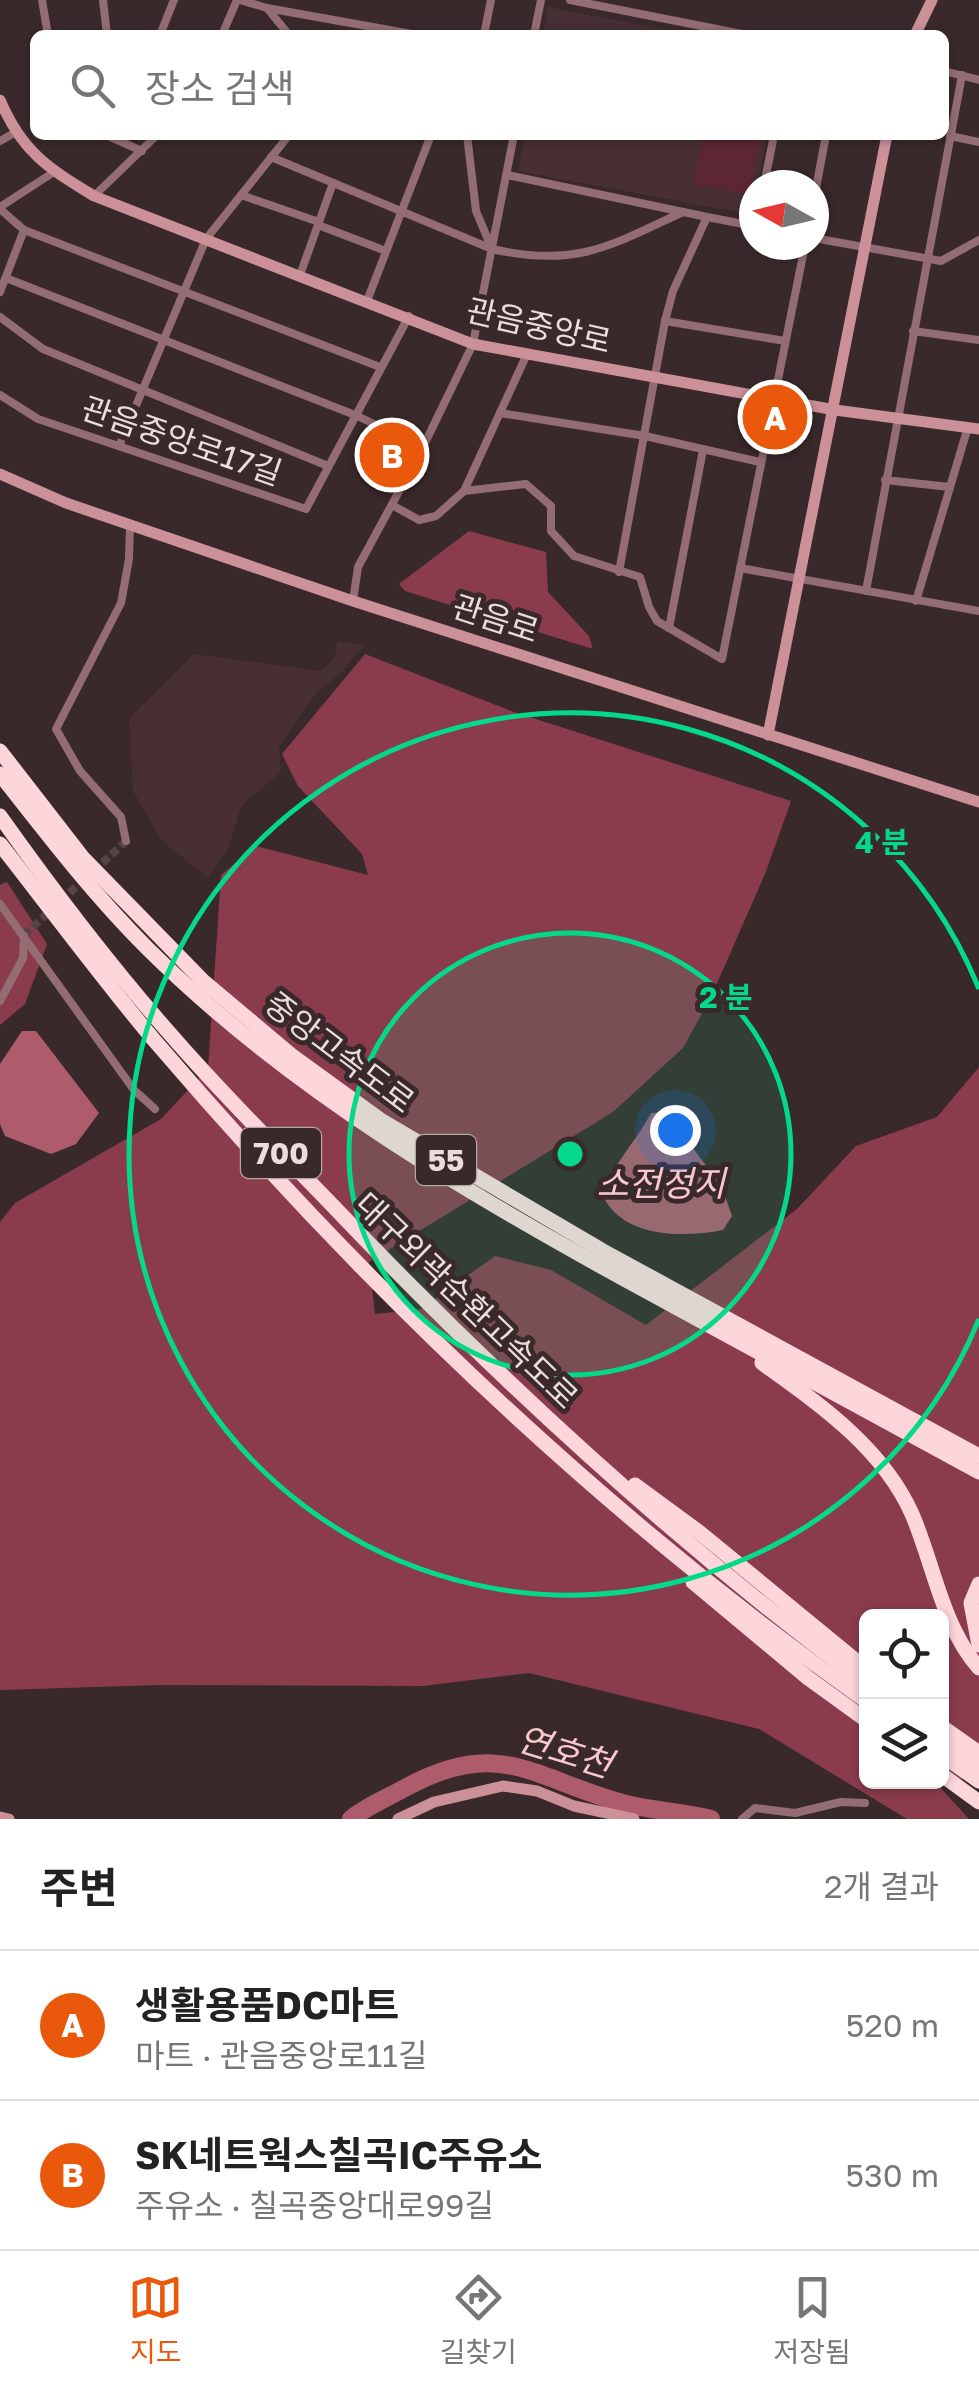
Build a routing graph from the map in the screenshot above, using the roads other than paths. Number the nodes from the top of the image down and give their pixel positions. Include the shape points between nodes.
1 (42, 0) edge
2 (103, 0) edge
3 (174, 0) edge
4 (239, 0) edge
5 (492, 0) edge
6 (541, 0) edge
7 (570, 0) edge
8 (932, 0) edge
9 (267, 8) junction
10 (47, 30) edge
11 (106, 30) edge
12 (162, 30) edge
13 (224, 30) edge
14 (286, 30) edge
15 (389, 30) edge
16 (485, 30) edge
17 (535, 30) edge
18 (722, 30) edge
19 (917, 30) edge
20 (949, 72) edge
21 (962, 75) junction
22 (979, 80) edge
23 (0, 100) edge
24 (14, 133) junction
25 (950, 136) junction
26 (117, 140) edge
27 (153, 140) edge
28 (284, 140) edge
29 (429, 140) edge
30 (468, 140) edge
31 (513, 140) edge
32 (773, 140) edge
33 (825, 140) edge
34 (886, 140) edge
35 (0, 141) edge
36 (979, 142) edge
37 (142, 151) junction
38 (271, 158) junction
39 (767, 170) edge
40 (819, 170) edge
41 (54, 172) junction
42 (507, 175) junction
43 (333, 184) junction
44 (240, 195) junction
45 (94, 196) junction
46 (0, 208) edge
47 (683, 212) junction
48 (401, 213) junction
49 (707, 217) junction
50 (739, 223) edge
51 (318, 224) junction
52 (24, 230) junction
53 (206, 238) junction
54 (979, 240) edge
55 (829, 241) edge
56 (865, 247) junction
57 (492, 249) junction
58 (386, 252) junction
59 (802, 260) edge
60 (927, 260) junction
61 (300, 275) junction
62 (6, 278) junction
63 (183, 291) junction
64 (0, 292) edge
65 (367, 301) junction
66 (409, 316) junction
67 (0, 317) edge
68 (665, 321) junction
69 (913, 331) junction
70 (162, 340) junction
71 (979, 340) edge
72 (785, 341) junction
73 (473, 344) junction
74 (527, 354) junction
75 (380, 367) junction
76 (656, 379) junction
77 (141, 390) junction
78 (0, 395) edge
79 (772, 397) junction
80 (835, 410) junction
81 (500, 412) junction
82 (355, 415) junction
83 (896, 418) junction
84 (974, 428) edge
85 (645, 436) junction
86 (118, 446) junction
87 (423, 446) junction
88 (704, 450) junction
89 (760, 462) junction
90 (328, 466) junction
91 (0, 474) edge
92 (885, 480) junction
93 (950, 487) junction
94 (464, 490) junction
95 (392, 505) junction
96 (130, 525) junction
97 (740, 568) junction
98 (619, 572) junction
99 (800, 579) junction
100 (866, 591) junction
101 (916, 601) junction
102 (353, 602) junction
103 (979, 612) edge
104 (669, 628) junction
105 (768, 735) junction
106 (0, 751) edge
107 (0, 774) edge
108 (979, 802) edge
109 (0, 816) edge
110 (126, 842) dead end
111 (0, 844) edge
112 (0, 904) edge
113 (24, 935) junction
114 (0, 1001) edge
115 (155, 1109) dead end
116 (714, 1328) junction
117 (532, 1434) junction
118 (571, 1440) junction
119 (979, 1454) edge
120 (979, 1472) edge
121 (979, 1584) edge
122 (979, 1645) edge
123 (859, 1663) edge
124 (979, 1668) edge
125 (859, 1679) edge
126 (863, 1699) edge
127 (859, 1715) edge
128 (949, 1731) edge
129 (949, 1744) edge
130 (979, 1753) edge
131 (949, 1759) edge
132 (979, 1766) edge
133 (949, 1779) edge
134 (979, 1781) edge
135 (979, 1802) edge
136 (866, 1803) dead end
137 (398, 1819) edge
138 (634, 1819) edge
139 (742, 1819) edge

1 - 10 street
2 - 11 street
3 - 12 street
4 - 9 street
4 - 13 street
5 - 16 street
6 - 17 street
7 - 18 street
8 - 19 main road
9 - 14 street
9 - 15 street
20 - 21 street
21 - 22 street
21 - 25 street
23 - 24 main road, 관음중앙로
24 - 35 street
24 - 41 main road, 관음중앙로
25 - 36 street
25 - 60 street
26 - 37 street
27 - 37 street
28 - 38 street
29 - 48 street
30 - 57 street via 476,211
31 - 42 street
32 - 39 street
33 - 40 street
34 - 56 main road
37 - 45 street
38 - 43 street
38 - 44 street
41 - 45 main road, 관음중앙로
41 - 46 street
42 - 47 street
42 - 57 street
43 - 48 street
43 - 51 street
44 - 51 street
44 - 53 street
45 - 53 main road, 관음중앙로
46 - 52 street
47 - 49 street
47 - 57 street via 591,252 530,257
48 - 57 street
48 - 58 street
49 - 50 street
49 - 68 street
51 - 58 street
51 - 61 street
52 - 62 street
52 - 63 street
53 - 61 main road, 관음중앙로
53 - 63 street
54 - 60 street via 941,262
55 - 56 street
56 - 60 street
56 - 80 main road
57 - 73 street
58 - 65 street
59 - 72 street
60 - 69 street
61 - 65 main road, 관음중앙로
62 - 64 street
62 - 70 street
63 - 70 street
63 - 75 street
65 - 66 main road, 관음중앙로
66 - 73 main road, 관음중앙로
66 - 75 street, 관음중앙로17길
67 - 77 street, 관음중앙로17길 via 43,349
68 - 72 street
68 - 76 street
69 - 71 street
69 - 83 street
70 - 77 street
70 - 82 street
72 - 79 street
73 - 74 main road, 관음중앙로
73 - 87 street
74 - 76 main road, 관음중앙로
74 - 81 street
75 - 82 street, 관음중앙로17길
76 - 79 main road, 관음중앙로
76 - 85 street
77 - 86 street
77 - 90 street, 관음중앙로17길
78 - 86 street, 관음중앙로17길 via 38,418
79 - 80 main road, 관음중앙로
79 - 89 street
80 - 83 main road, 관음중앙로
80 - 99 main road
81 - 85 street
81 - 94 street
82 - 87 street
82 - 90 street, 관음중앙로17길
83 - 84 main road, 관음중앙로
83 - 92 street
84 - 93 street
85 - 88 street
85 - 98 street
86 - 90 street, 관음중앙로17길 via 306,509
87 - 95 street
88 - 89 street
88 - 104 street
89 - 97 street
91 - 96 main road, 관음로
92 - 93 street
92 - 100 street
93 - 101 street
94 - 95 street via 436,516 419,520
94 - 98 street via 526,484 551,506 556,540 574,556
95 - 102 street via 358,567
96 - 102 main road, 관음로
96 - 110 street via 121,604 56,729 121,818
97 - 99 street
97 - 104 street via 722,659
98 - 104 street via 640,578 648,607
99 - 100 street
99 - 105 main road
100 - 101 street
101 - 103 street
102 - 105 main road, 관음로
105 - 108 main road, 관음로
106 - 119 highway, 중앙고속도로 / 55 via 83,858 150,930 351,1100 569,1232
107 - 116 highway, 중앙고속도로 / 55 via 148,948 293,1073 496,1207
109 - 118 highway, 대구외곽순환고속도로 / 700 via 170,1035 402,1279
111 - 117 highway, 대구외곽순환고속도로 / 700 via 151,1036 262,1162
112 - 113 street
113 - 114 street via 22,958
113 - 115 street
116 - 120 highway, 중앙고속도로 / 55
116 - 124 highway via 833,1414 886,1470 911,1512 960,1647
117 - 126 highway, 대구외곽순환고속도로 / 700
117 - 127 highway via 722,1607
118 - 123 highway via 699,1532
118 - 125 highway, 대구외곽순환고속도로 / 700
121 - 122 highway via 971,1603
128 - 130 highway
129 - 132 highway
131 - 134 highway
133 - 135 highway
136 - 139 street via 796,1813 755,1808
137 - 138 main road via 434,1802 503,1786

